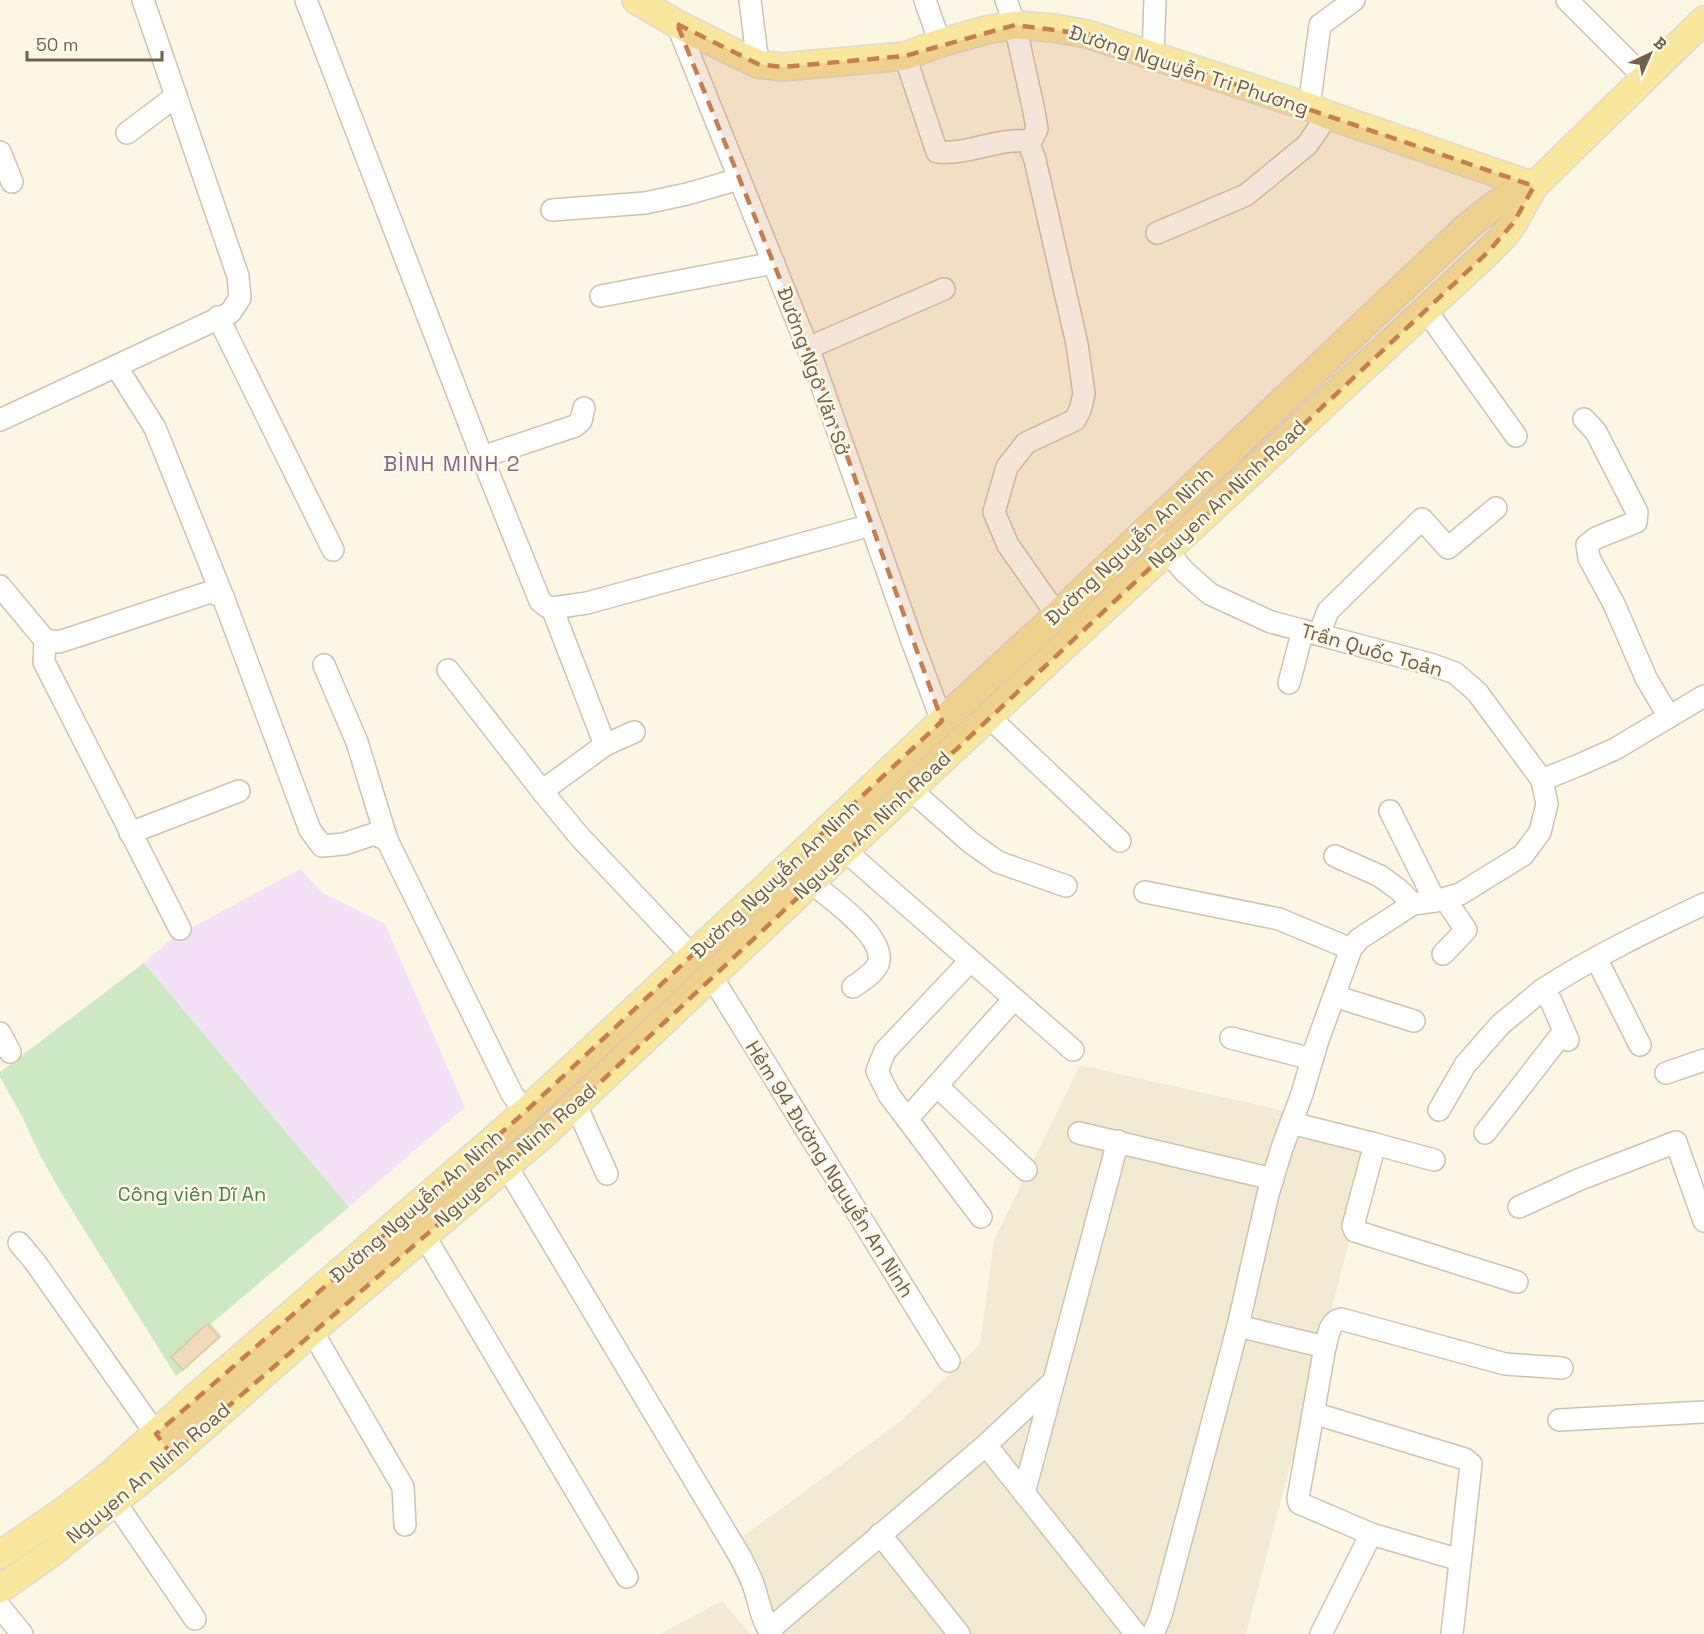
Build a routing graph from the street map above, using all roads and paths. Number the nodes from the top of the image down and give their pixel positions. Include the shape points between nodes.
1 (143, 0) edge
2 (306, 0) edge
3 (636, 0) edge
4 (750, 0) edge
5 (926, 0) edge
6 (1006, 0) edge
7 (1155, 0) edge
8 (1354, 0) edge
9 (1567, 0) edge
10 (677, 24) junction
11 (1015, 25) junction
12 (1702, 27) edge
13 (940, 43) junction
14 (905, 56) junction
15 (1153, 56) junction
16 (758, 64) junction
17 (1644, 77) junction
18 (176, 96) junction
19 (1318, 111) junction
20 (127, 133) dead end
21 (1028, 141) junction
22 (0, 152) edge
23 (740, 179) junction
24 (12, 182) dead end
25 (1534, 186) junction
26 (552, 210) dead end
27 (1157, 233) dead end
28 (774, 263) junction
29 (945, 289) dead end
30 (601, 296) dead end
31 (1425, 309) junction
32 (218, 317) junction
33 (808, 348) junction
34 (116, 366) junction
35 (584, 408) dead end
36 (1584, 419) dead end
37 (0, 420) edge
38 (1516, 436) dead end
39 (482, 457) junction
40 (1496, 508) dead end
41 (871, 525) junction
42 (1148, 529) junction
43 (333, 550) dead end
44 (1167, 551) junction
45 (0, 586) edge
46 (223, 597) junction
47 (552, 608) junction
48 (1057, 615) junction
49 (1311, 632) junction
50 (45, 640) junction
51 (324, 666) dead end
52 (448, 670) dead end
53 (1289, 683) dead end
54 (1704, 696) edge
55 (988, 717) junction
56 (1669, 717) junction
57 (942, 721) junction
58 (634, 732) dead end
59 (605, 745) junction
60 (1542, 780) junction
61 (910, 789) junction
62 (239, 791) dead end
63 (542, 791) junction
64 (1390, 812) dead end
65 (130, 833) junction
66 (387, 840) junction
67 (1120, 841) dead end
68 (835, 842) junction
69 (1335, 856) dead end
70 (811, 882) junction
71 (1066, 886) dead end
72 (1145, 892) dead end
73 (1440, 900) junction
74 (1413, 904) junction
75 (1704, 904) edge
76 (180, 929) dead end
77 (1351, 949) junction
78 (1443, 954) dead end
79 (693, 957) junction
80 (1596, 958) junction
81 (970, 961) junction
82 (712, 977) junction
83 (853, 987) dead end
84 (1542, 990) junction
85 (1334, 996) junction
86 (1014, 999) junction
87 (1414, 1021) dead end
88 (1231, 1038) dead end
89 (1640, 1045) dead end
90 (1072, 1050) dead end
91 (1312, 1059) junction
92 (1704, 1060) edge
93 (1666, 1072) dead end
94 (937, 1086) junction
95 (576, 1104) junction
96 (1439, 1110) dead end
97 (525, 1112) junction
98 (908, 1119) junction
99 (1292, 1124) junction
100 (1079, 1133) dead end
101 (1485, 1133) dead end
102 (544, 1134) junction
103 (1118, 1141) junction
104 (1375, 1144) junction
105 (1434, 1160) dead end
106 (507, 1167) junction
107 (1026, 1170) dead end
108 (607, 1174) dead end
109 (1273, 1179) junction
110 (1519, 1207) dead end
111 (981, 1217) dead end
112 (1704, 1221) edge
113 (424, 1235) junction
114 (19, 1243) dead end
115 (1517, 1282) dead end
116 (1238, 1326) junction
117 (312, 1331) junction
118 (1325, 1347) junction
119 (949, 1361) dead end
120 (1562, 1368) dead end
121 (1054, 1381) junction
122 (1704, 1412) edge
123 (1313, 1413) junction
124 (1559, 1420) dead end
125 (156, 1434) junction
126 (986, 1445) junction
127 (172, 1455) junction
128 (1024, 1493) junction
129 (115, 1502) junction
130 (405, 1525) dead end
131 (880, 1534) junction
132 (1371, 1534) junction
133 (0, 1555) edge
134 (1460, 1560) junction
135 (627, 1577) dead end
136 (0, 1589) edge
137 (0, 1607) edge
138 (195, 1619) dead end
139 (770, 1632) edge
140 (22, 1634) edge
141 (959, 1634) edge
142 (1136, 1634) edge
143 (1153, 1634) edge
144 (1321, 1634) edge
145 (1452, 1634) edge

1 - 18 street
2 - 39 street
3 - 10 main road, Đường Nguyễn Tri Phương
4 - 16 street
5 - 13 street
6 - 11 street
7 - 15 street
8 - 19 street via 1320,25
9 - 17 street
10 - 16 main road, Đường Nguyễn Tri Phương
10 - 23 street, Đường Ngô Văn Sở
11 - 13 main road, Đường Nguyễn Tri Phương
11 - 15 main road, Đường Nguyễn Tri Phương via 1087,34
11 - 21 street via 1034,111 1036,129
12 - 17 main road, Nguyen An Ninh Road
13 - 14 main road, Đường Nguyễn Tri Phương
14 - 16 main road, Đường Nguyễn Tri Phương via 782,66
14 - 21 street via 937,152
15 - 19 main road, Đường Nguyễn Tri Phương
17 - 25 main road, Nguyen An Ninh Road
18 - 20 street
18 - 32 street via 238,276 240,297 230,313
19 - 25 main road, Đường Nguyễn Tri Phương
19 - 27 street via 1307,145 1246,195
21 - 48 street via 1077,345 1084,394 1075,420 1026,443 1007,467 993,512 1008,545
22 - 24 street
23 - 26 street via 645,202
23 - 28 street, Đường Ngô Văn Sở
25 - 31 main road, Nguyen An Ninh Road via 1504,235
25 - 42 main road, Đường Nguyễn An Ninh via 1496,204 1467,226
28 - 30 street
28 - 33 street, Đường Ngô Văn Sở
29 - 33 street
31 - 38 street
31 - 44 main road, Nguyen An Ninh Road
32 - 34 street
32 - 43 street
33 - 41 street, Đường Ngô Văn Sở
34 - 37 street
34 - 46 street via 155,428
35 - 39 street via 575,426
36 - 56 street via 1596,432 1637,512 1636,522 1587,545 1589,558 1646,678
39 - 47 street via 540,601
40 - 49 street via 1448,548 1422,519
41 - 47 street via 587,603
41 - 57 street, Đường Ngô Văn Sở
42 - 44 street, Trần Quốc Toản
42 - 48 main road, Đường Nguyễn An Ninh
44 - 49 street, Trần Quốc Toản via 1210,594 1271,622
44 - 55 main road, Nguyen An Ninh Road
45 - 50 street
46 - 50 street via 210,592 59,642
46 - 66 street via 310,830 322,846 374,834
47 - 59 street
48 - 57 main road, Đường Nguyễn An Ninh
49 - 53 street
49 - 60 street, Trần Quốc Toản via 1455,673 1477,692
50 - 65 street via 44,662
51 - 66 street via 357,742
52 - 63 street
54 - 56 street
55 - 61 main road, Nguyen An Ninh Road
55 - 67 street
56 - 60 street via 1615,748
57 - 68 main road, Đường Nguyễn An Ninh
58 - 59 street
59 - 63 street
60 - 73 street via 1547,804 1540,832 1523,855 1460,894
61 - 68 main road, Nguyen An Ninh Road
61 - 71 street via 998,862
62 - 65 street
63 - 79 street
64 - 73 street
65 - 76 street
66 - 97 street via 512,1094
68 - 70 main road, Nguyen An Ninh Road
68 - 79 main road, Đường Nguyễn An Ninh
68 - 81 street
69 - 74 street via 1380,876
70 - 82 main road, Nguyen An Ninh Road
70 - 83 street via 861,926 877,949 879,961 875,969
72 - 77 street via 1279,919
73 - 74 street
73 - 78 street via 1466,930
74 - 77 street via 1359,939
75 - 80 street
77 - 85 street
79 - 97 main road, Đường Nguyễn An Ninh
80 - 84 street
80 - 89 street
81 - 86 street
81 - 98 street via 885,1051 877,1071
82 - 95 main road, Nguyen An Ninh Road
82 - 119 street, Hẻm 94 Đường Nguyễn An Ninh
84 - 96 street via 1500,1025 1465,1065
84 - 101 street via 1566,1036
85 - 87 street
85 - 91 street
86 - 90 street
86 - 94 street
88 - 91 street
91 - 99 street
92 - 93 street
94 - 98 street
94 - 107 street
95 - 102 main road, Nguyen An Ninh Road
95 - 108 street
97 - 102 main road
97 - 125 main road, Đường Nguyễn An Ninh
98 - 111 street
99 - 104 street
99 - 109 street
100 - 103 street
102 - 106 main road, Nguyen An Ninh Road
103 - 109 street
103 - 121 street
104 - 105 street
104 - 115 street via 1353,1226 1355,1231
106 - 113 main road, Nguyen An Ninh Road
106 - 139 street via 741,1558
109 - 116 street
110 - 112 street via 1676,1142
113 - 117 main road, Nguyen An Ninh Road
113 - 135 street
114 - 125 street
116 - 118 street
116 - 143 street
117 - 127 main road, Nguyen An Ninh Road
117 - 130 street via 402,1487
118 - 120 street via 1331,1325 1341,1319 1505,1364
118 - 123 street
121 - 126 street
121 - 128 street
122 - 124 street
123 - 132 street via 1299,1503
123 - 134 street via 1469,1461 1472,1469
125 - 127 main road
125 - 133 main road, Đường Nguyễn An Ninh via 93,1488
126 - 128 street
126 - 131 street
127 - 129 main road, Nguyen An Ninh Road
128 - 142 street
129 - 136 main road, Nguyen An Ninh Road
129 - 138 street
131 - 139 street
131 - 141 street
132 - 134 street
132 - 144 street
134 - 145 street
137 - 140 street

